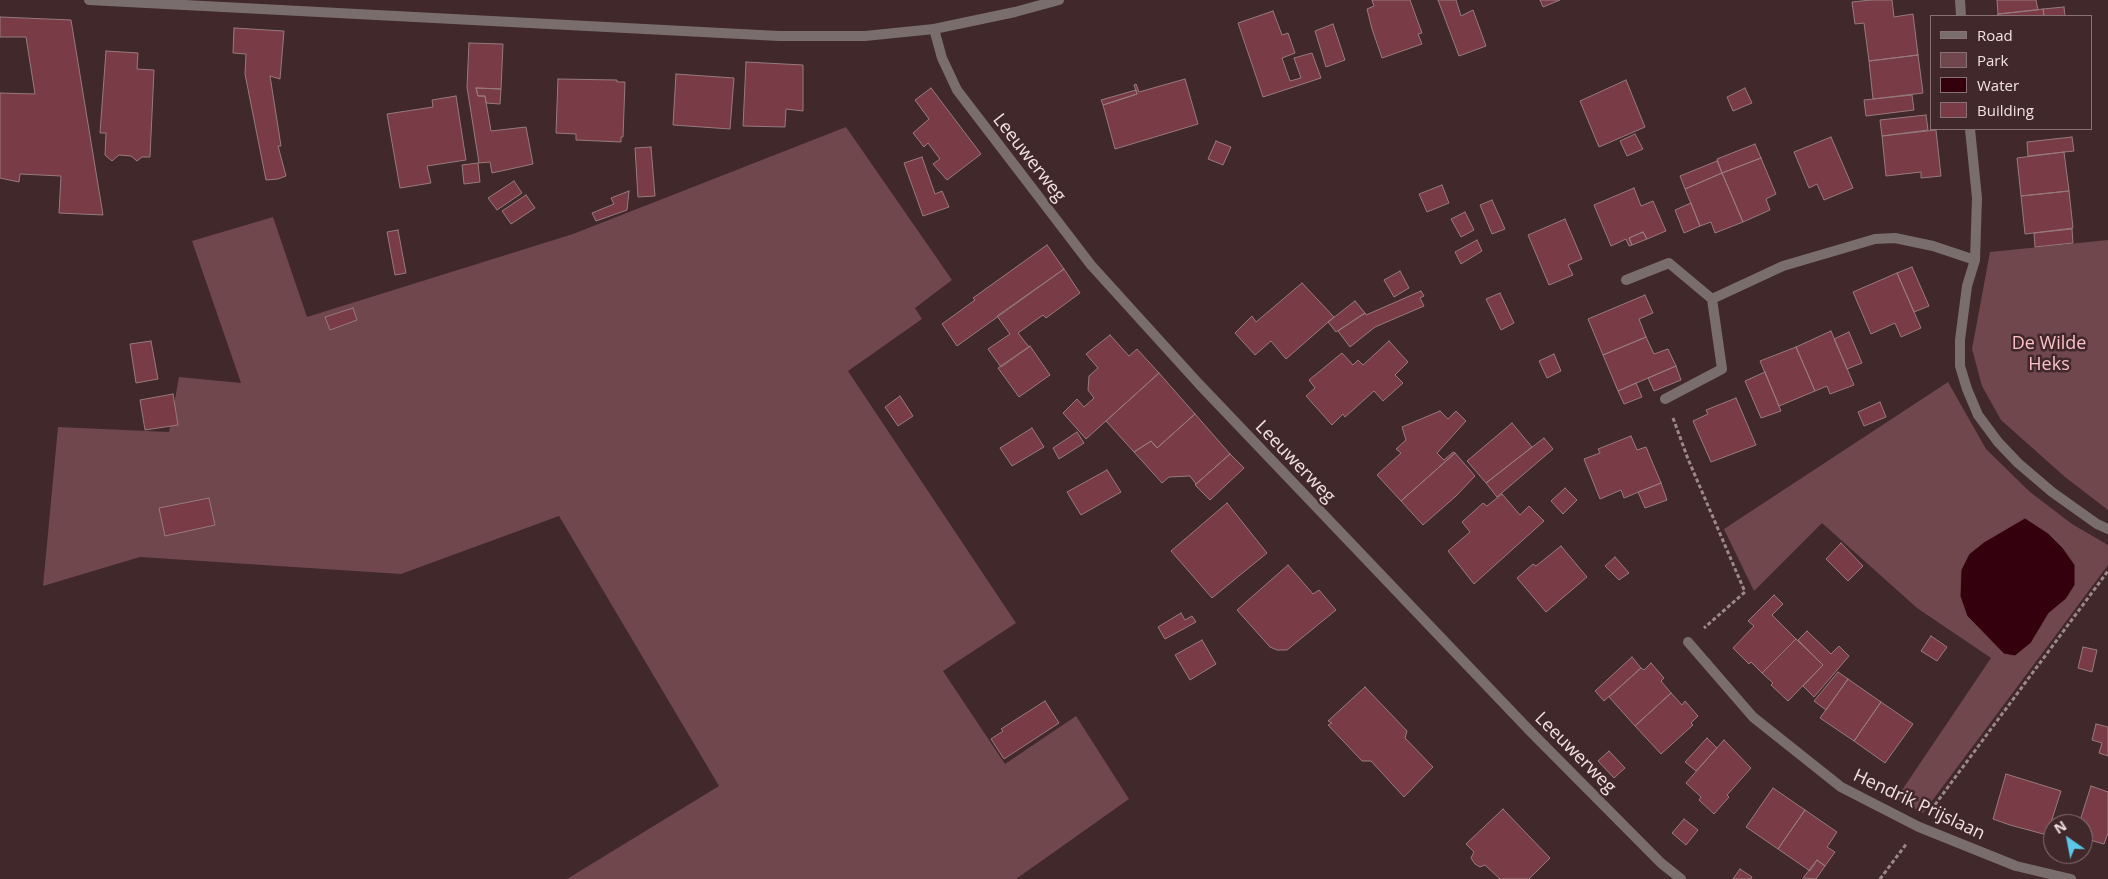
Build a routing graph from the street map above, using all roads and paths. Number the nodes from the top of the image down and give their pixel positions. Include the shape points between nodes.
1 (89, 0) edge
2 (1058, 0) edge
3 (1960, 0) edge
4 (1961, 15) edge
5 (934, 29) junction
6 (1970, 130) edge
7 (1975, 260) junction
8 (1626, 280) dead end
9 (1712, 299) junction
10 (1665, 399) joint
11 (2108, 530) edge
12 (2108, 571) edge
13 (1688, 642) joint
14 (1919, 827) junction
15 (1681, 879) edge
16 (1880, 879) edge
17 (2071, 879) edge

1 - 5 street via 779,36 865,36
2 - 5 street
3 - 4 street
5 - 15 street, Leeuwerweg via 942,58 957,90 1091,265 1199,384 1531,732 1661,863
6 - 7 street via 1977,198
7 - 9 street via 1933,246 1895,238 1876,239 1783,266
7 - 11 street via 1967,286 1960,366 1978,415 2018,463 2052,492
8 - 9 street via 1669,263
9 - 10 street via 1722,369
10 - 13 path via 1746,592
12 - 14 path
13 - 14 street, Hendrik Prijslaan via 1753,717 1841,787
14 - 16 path
14 - 17 street, Hendrik Prijslaan via 2016,866

